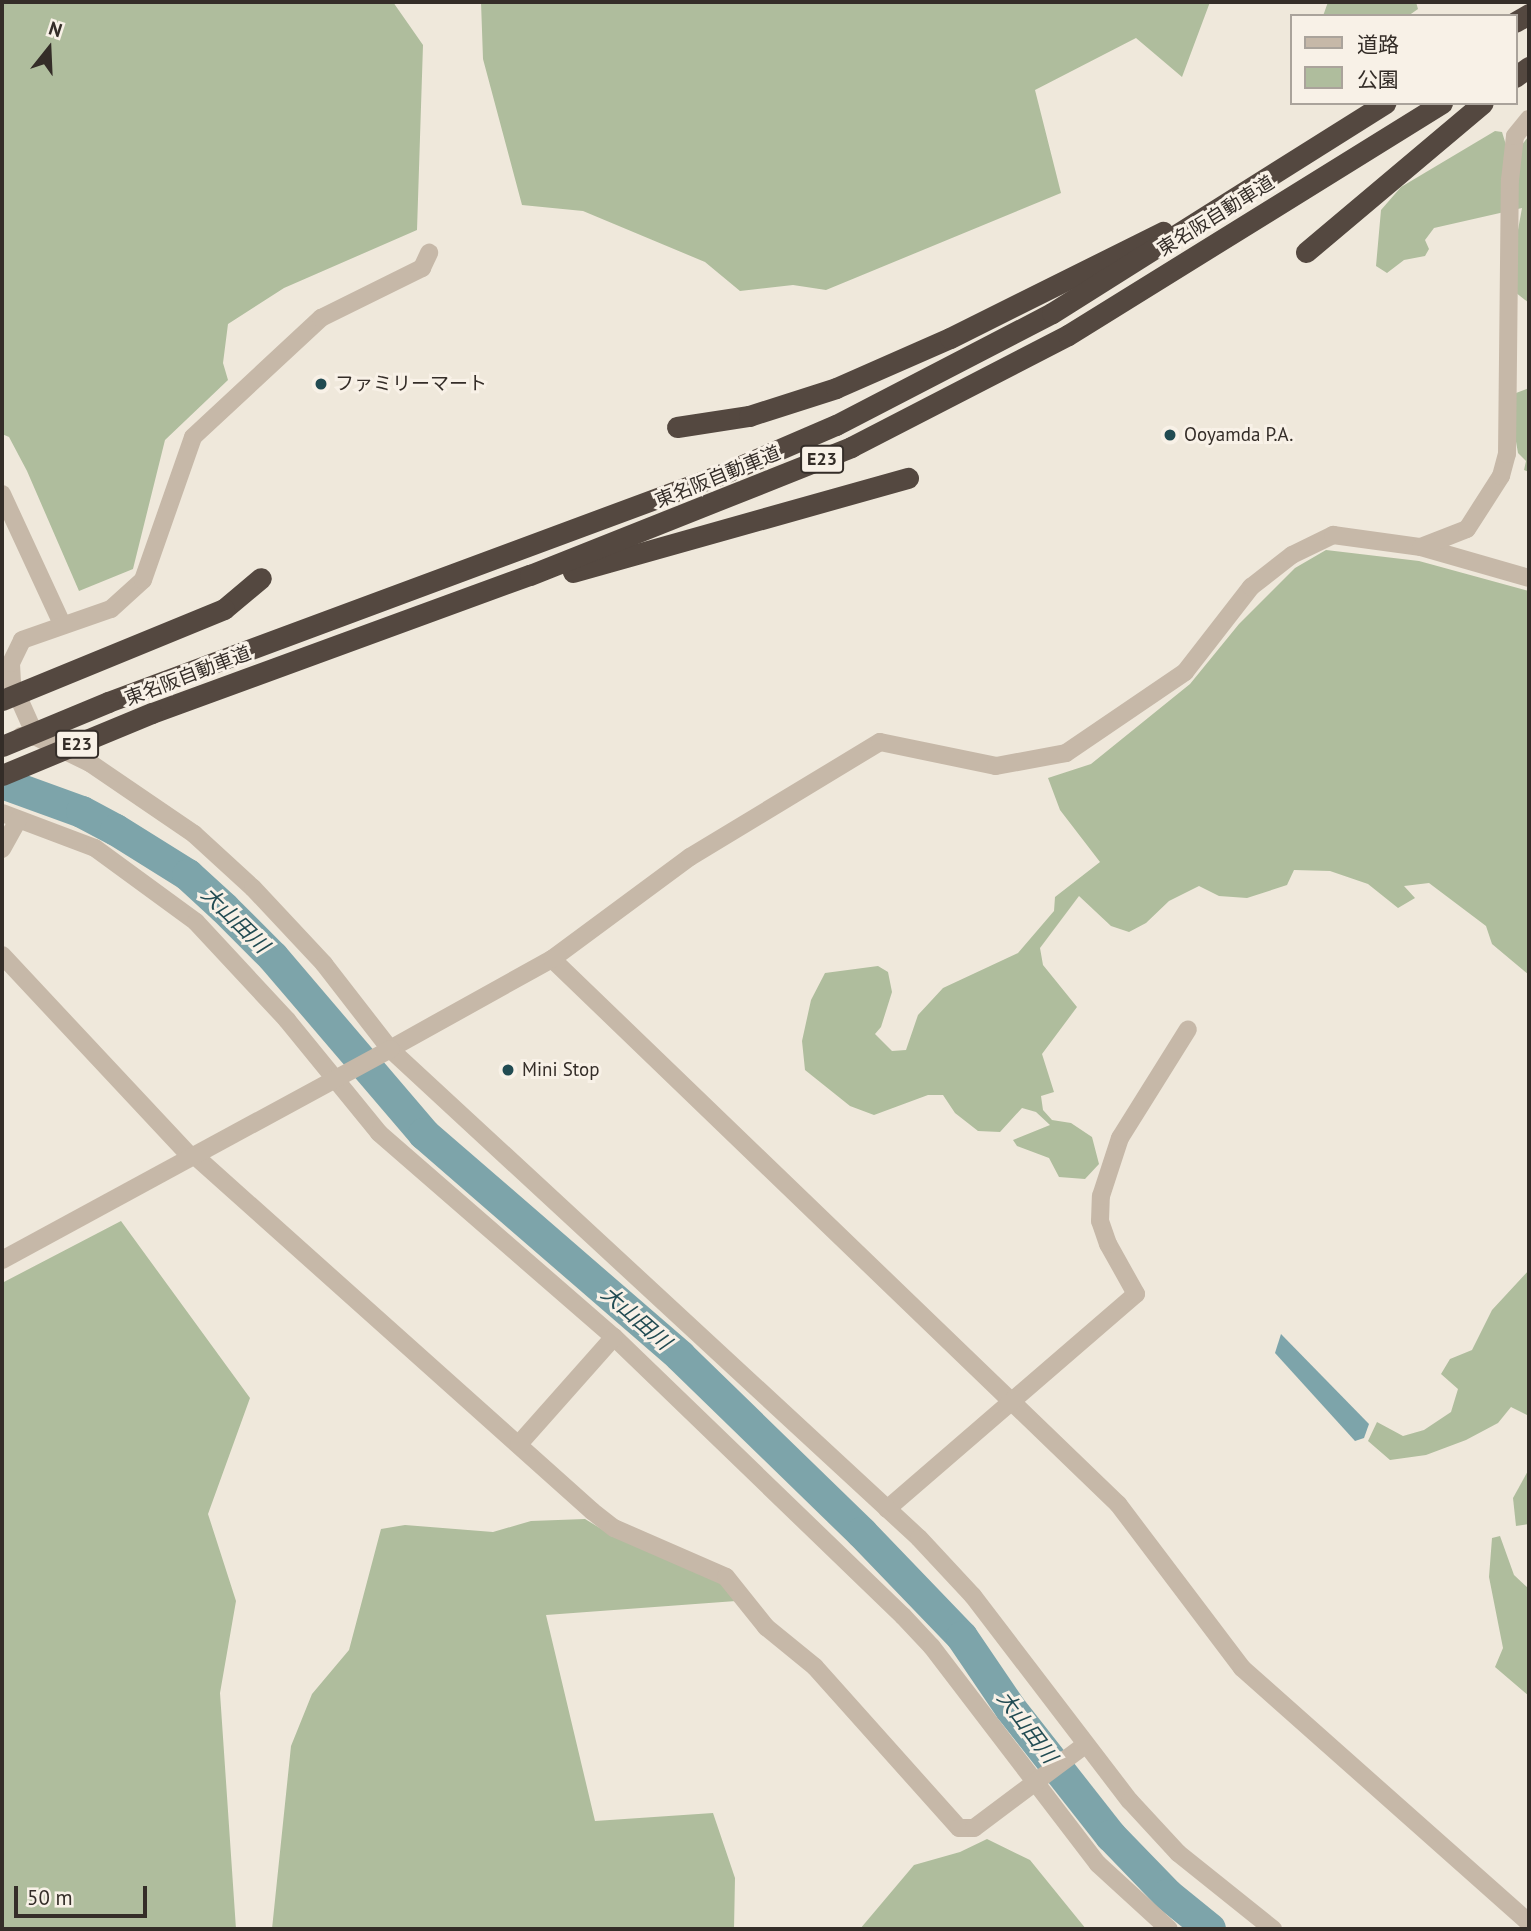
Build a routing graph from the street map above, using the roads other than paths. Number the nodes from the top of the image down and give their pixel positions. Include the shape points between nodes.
1 (1382, 105) edge
2 (1439, 105) edge
3 (1481, 105) edge
4 (1529, 119) edge
5 (1265, 181) junction
6 (1306, 251) dead end
7 (429, 253) dead end
8 (677, 427) dead end
9 (908, 478) dead end
10 (2, 494) edge
11 (1420, 547) junction
12 (530, 575) junction
13 (261, 578) dead end
14 (1529, 579) edge
15 (62, 624) junction
16 (2, 700) edge
17 (2, 736) edge
18 (36, 737) junction
19 (2, 746) edge
20 (2, 775) edge
21 (10, 816) edge
22 (2, 849) edge
23 (2, 955) edge
24 (552, 959) junction
25 (1188, 1029) dead end
26 (387, 1051) junction
27 (338, 1078) junction
28 (192, 1156) junction
29 (2, 1260) edge
30 (614, 1337) junction
31 (1012, 1398) junction
32 (519, 1444) junction
33 (887, 1509) junction
34 (1085, 1745) junction
35 (1033, 1784) junction
36 (1529, 1923) edge
37 (1169, 1929) edge
38 (1273, 1929) edge

1 - 5 highway, 東名阪自動車道 / E23
2 - 12 highway, 東名阪自動車道 / E23 via 1068,335 972,387 850,447
3 - 6 highway
4 - 11 street via 1516,136 1510,180 1507,454 1501,476 1467,529
5 - 8 highway via 950,338 836,388 748,416
5 - 19 highway, 東名阪自動車道 / E23, bridge via 1052,313 836,425 722,474 108,702
7 - 15 street via 422,268 321,318 193,437 143,580 111,609
9 - 12 highway via 575,571
10 - 15 street
11 - 14 street
11 - 24 street via 1333,535 1292,555 1251,587 1185,673 1066,753 996,766 880,742 691,857
12 - 20 highway, 東名阪自動車道 / E23, bridge via 152,713
13 - 16 highway, bridge via 224,609
15 - 18 street via 22,640 11,663 12,683
17 - 18 street
18 - 26 street via 90,763 194,834 324,964
21 - 22 street
21 - 27 street via 95,848 196,922
23 - 28 street
24 - 26 street
24 - 31 street
25 - 31 street via 1120,1138 1101,1196 1100,1221 1108,1244 1136,1294
26 - 27 street
26 - 33 street
27 - 28 street
27 - 30 street via 379,1132 428,1179
28 - 29 street
28 - 32 street
30 - 32 street
30 - 35 street via 932,1647
31 - 33 street
31 - 36 street via 1118,1504 1242,1668
32 - 35 street via 614,1528 726,1577 766,1627 815,1667 959,1828 974,1828
33 - 34 street via 973,1597
34 - 35 street
34 - 38 street via 1178,1853
35 - 37 street via 1098,1864

